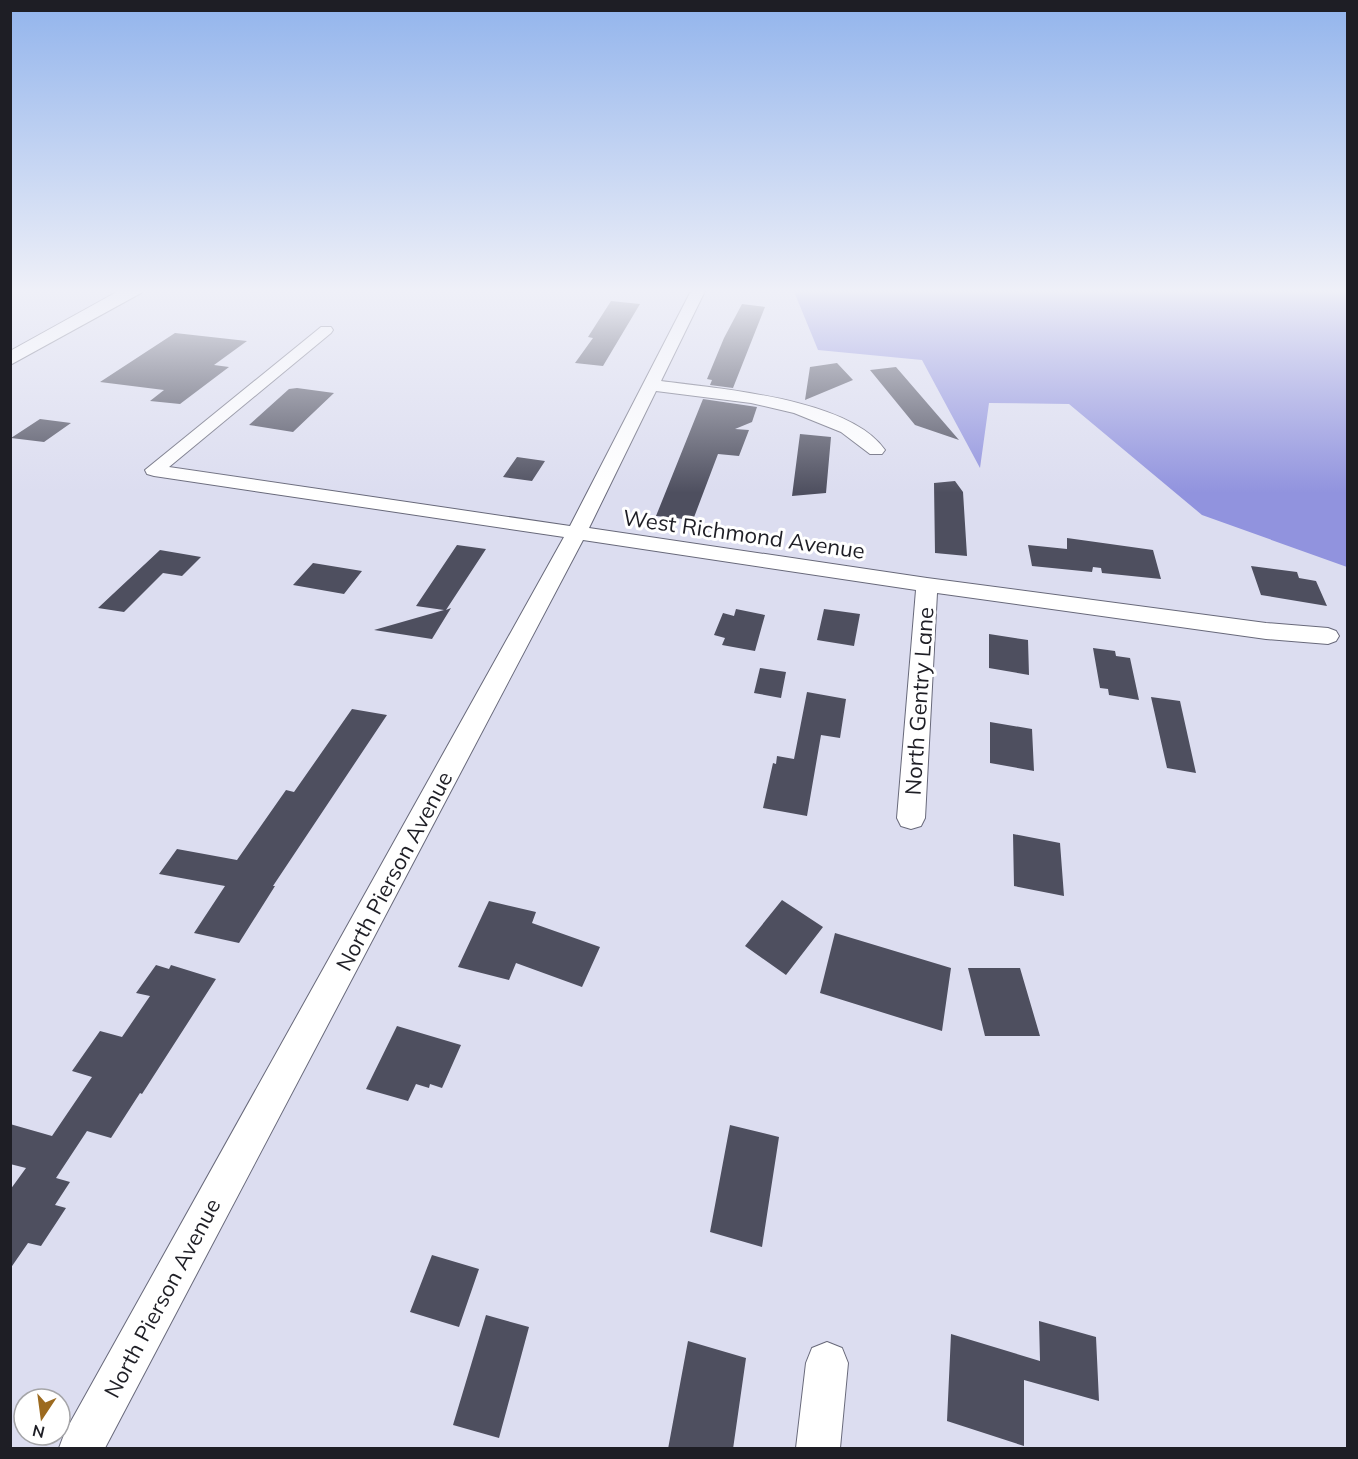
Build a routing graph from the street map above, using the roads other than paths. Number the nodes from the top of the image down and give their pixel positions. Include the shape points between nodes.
1 (293, 357) edge
2 (665, 357) edge
3 (651, 386) junction
4 (876, 450) dead end
5 (576, 534) junction
6 (927, 585) junction
7 (1328, 636) dead end
8 (911, 818) dead end
9 (827, 1363) dead end
10 (81, 1449) edge
11 (818, 1449) edge

1 - 5 street, West Richmond Avenue via 154,470
2 - 3 street, North Pierson Avenue
3 - 4 street via 749,398 807,412 848,429
3 - 5 street, North Pierson Avenue
5 - 6 street, West Richmond Avenue
5 - 10 street, North Pierson Avenue
6 - 7 street, West Richmond Avenue
6 - 8 street, North Gentry Lane
9 - 11 street

